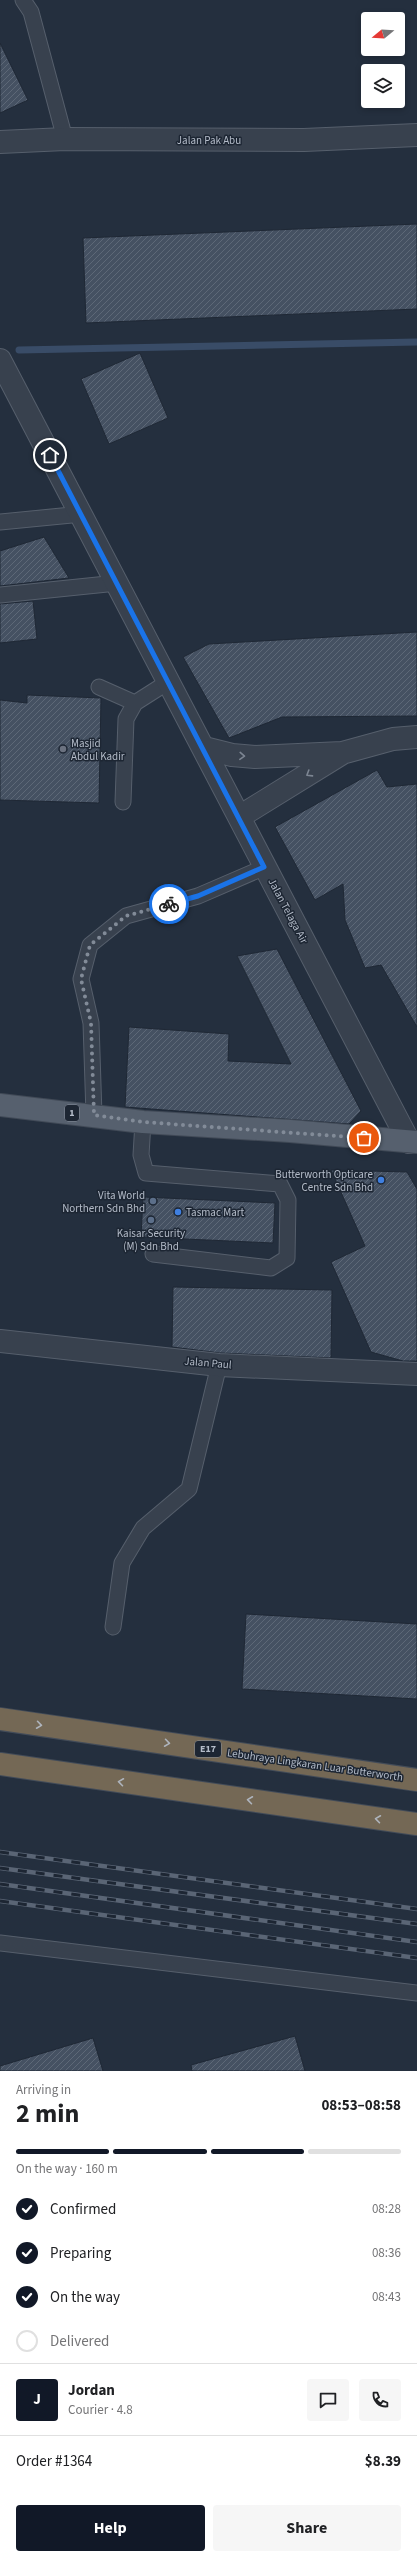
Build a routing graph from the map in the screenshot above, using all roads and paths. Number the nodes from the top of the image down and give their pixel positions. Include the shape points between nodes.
1 (23, 0) edge
2 (417, 135) edge
3 (65, 139) junction
4 (0, 142) edge
5 (0, 360) edge
6 (82, 514) junction
7 (0, 522) edge
8 (117, 583) junction
9 (0, 595) edge
10 (168, 682) junction
11 (99, 687) dead end
12 (135, 703) junction
13 (417, 738) edge
14 (204, 748) junction
15 (342, 753) junction
16 (123, 802) dead end
17 (239, 817) junction
18 (264, 867) junction
19 (0, 1105) edge
20 (94, 1115) junction
21 (143, 1122) junction
22 (414, 1147) edge
23 (153, 1254) dead end
24 (0, 1342) edge
25 (219, 1365) junction
26 (417, 1374) edge
27 (113, 1627) dead end
28 (0, 1719) edge
29 (0, 1764) edge
30 (417, 1780) edge
31 (417, 1824) edge
32 (0, 1943) edge
33 (417, 1993) edge

1 - 3 lane via 31,12
2 - 3 street, Jalan Pak Abu via 304,140
3 - 4 street, Jalan Pak Abu
5 - 6 street, Jalan Telaga Air
6 - 7 lane
6 - 8 street, Jalan Telaga Air
8 - 9 lane
8 - 10 street, Jalan Telaga Air
10 - 12 lane
10 - 14 street, Jalan Telaga Air
11 - 12 lane
12 - 16 lane via 126,719
13 - 15 street via 393,739
14 -> 15 street via 232,755 255,756
14 - 17 street, Jalan Telaga Air
15 -> 17 street
17 - 18 street, Jalan Telaga Air
18 - 20 lane via 198,896 126,916 90,945 81,979 91,1023
18 - 22 street, Jalan Telaga Air
19 - 20 main road, 1
20 - 21 main road, 1
21 - 22 main road, 1 via 290,1130
21 - 23 lane via 140,1155 146,1174 280,1184 288,1200 287,1258 271,1268
24 - 25 street, Jalan Paul
25 - 26 street, Jalan Paul
25 - 27 lane via 190,1489 143,1528 122,1563
28 -> 30 highway, Lebuhraya Lingkaran Luar Butterworth / E17
31 -> 29 highway
32 - 33 lane

